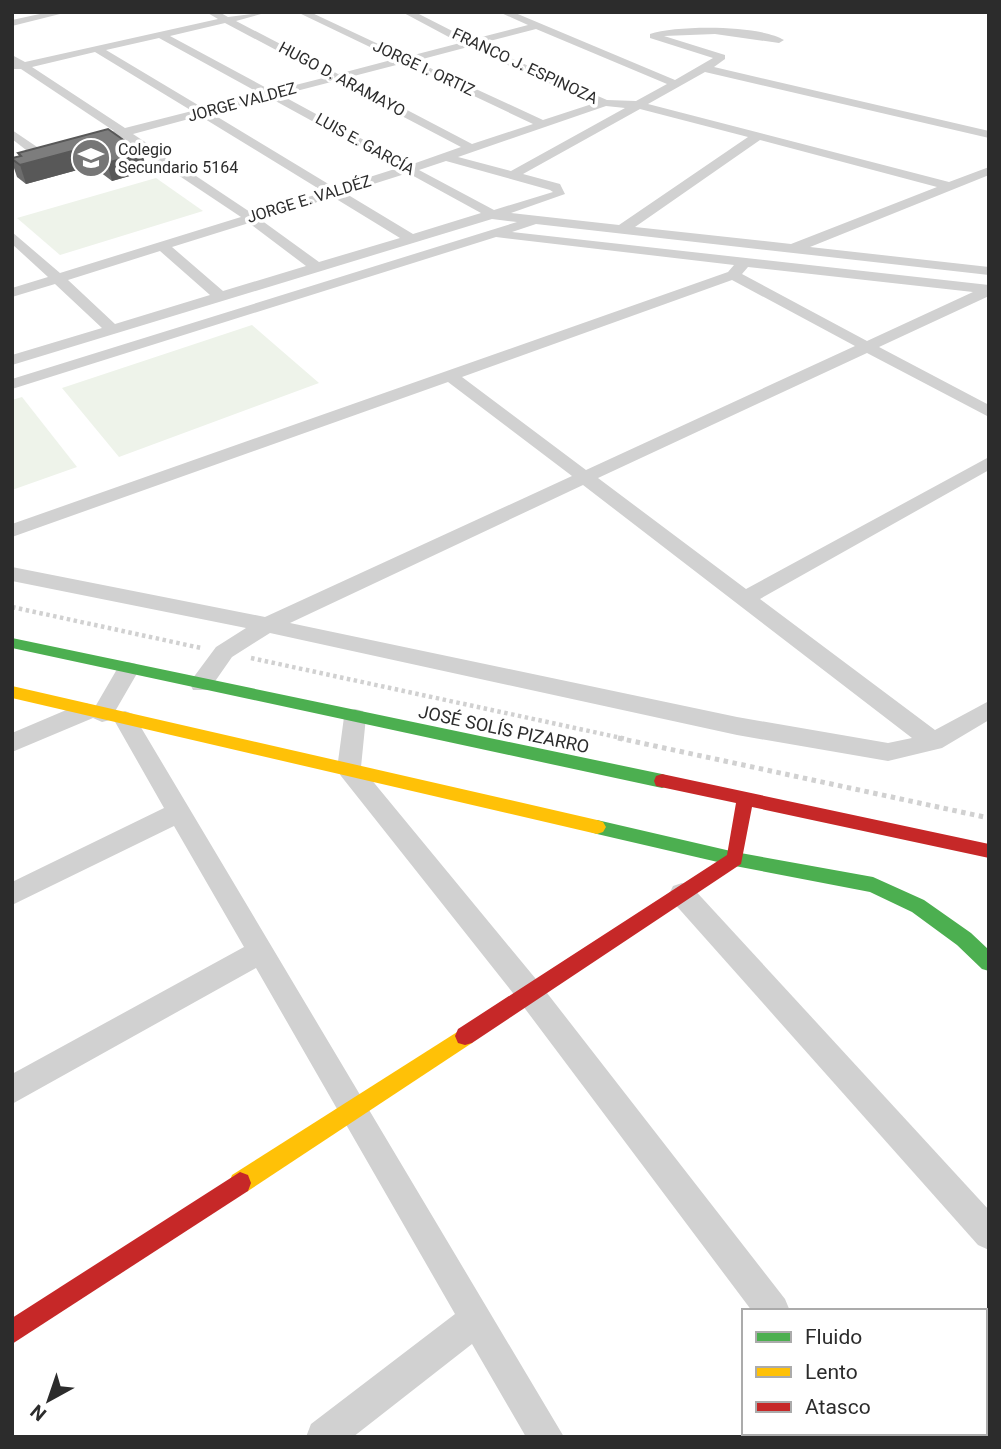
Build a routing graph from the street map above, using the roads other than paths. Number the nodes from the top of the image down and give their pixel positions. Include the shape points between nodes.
1 (63, 12) edge
2 (211, 12) edge
3 (263, 12) edge
4 (302, 12) edge
5 (407, 12) edge
6 (504, 12) edge
7 (227, 20) junction
8 (12, 23) edge
9 (537, 26) junction
10 (161, 35) junction
11 (779, 40) dead end
12 (473, 43) junction
13 (97, 49) junction
14 (12, 58) edge
15 (407, 59) junction
16 (18, 67) edge
17 (704, 68) junction
18 (339, 76) junction
19 (676, 84) junction
20 (274, 94) junction
21 (605, 103) junction
22 (639, 105) junction
23 (205, 112) junction
24 (545, 125) junction
25 (124, 132) junction
26 (12, 133) edge
27 (989, 135) edge
28 (758, 136) junction
29 (76, 145) edge
30 (473, 149) junction
31 (446, 157) junction
32 (21, 159) edge
33 (409, 169) junction
34 (989, 171) edge
35 (513, 175) junction
36 (951, 187) junction
37 (334, 192) junction
38 (494, 215) junction
39 (249, 217) junction
40 (535, 221) junction
41 (621, 230) junction
42 (495, 234) junction
43 (12, 236) edge
44 (411, 239) junction
45 (161, 245) junction
46 (789, 249) junction
47 (774, 267) junction
48 (317, 268) junction
49 (738, 269) junction
50 (989, 271) edge
51 (56, 279) junction
52 (12, 293) edge
53 (220, 296) junction
54 (111, 328) junction
55 (866, 346) junction
56 (12, 360) edge
57 (451, 376) junction
58 (12, 384) edge
59 (989, 412) edge
60 (989, 462) edge
61 (586, 478) junction
62 (12, 531) edge
63 (12, 574) edge
64 (745, 599) junction
65 (267, 625) junction
66 (12, 643) edge
67 (128, 670) junction
68 (201, 684) junction
69 (12, 692) edge
70 (989, 709) edge
71 (104, 715) junction
72 (355, 717) junction
73 (934, 742) junction
74 (12, 743) edge
75 (349, 769) junction
76 (745, 799) junction
77 (178, 813) junction
78 (989, 851) edge
79 (735, 859) junction
80 (12, 894) edge
81 (682, 894) junction
82 (260, 952) junction
83 (989, 963) edge
84 (530, 993) junction
85 (12, 1090) edge
86 (353, 1109) junction
87 (989, 1234) edge
88 (771, 1309) edge
89 (477, 1320) junction
90 (12, 1332) edge
91 (324, 1437) edge
92 (546, 1437) edge

1 - 8 street
2 - 7 street, HUGO D. ARAMAYO
3 - 7 street
4 - 15 street, JORGE I. ORTIZ
5 - 12 street, FRANCO J. ESPINOZA
6 - 9 street
7 - 10 street
7 - 18 street, HUGO D. ARAMAYO
9 - 12 street, JORGE VALDEZ
9 - 19 street
10 - 13 street
10 - 20 street, LUIS E. GARCÍA
11 - 17 street via 720,31 654,36 722,57
12 - 15 street, JORGE VALDEZ
12 - 21 street, FRANCO J. ESPINOZA
13 - 16 street
13 - 23 street
14 - 16 street
15 - 18 street, JORGE VALDEZ
15 - 24 street, JORGE I. ORTIZ
16 - 25 street
17 - 19 street
17 - 27 street
18 - 20 street, JORGE VALDEZ
18 - 30 street, HUGO D. ARAMAYO
19 - 22 street
20 - 23 street, JORGE VALDEZ
20 - 33 street, LUIS E. GARCÍA
21 - 22 street
21 - 24 street, JORGE E. VALDÉZ
22 - 28 street
22 - 35 street
23 - 25 street, JORGE VALDEZ
23 - 37 street
24 - 30 street, JORGE E. VALDÉZ
25 - 29 street, JORGE VALDEZ
25 - 39 street
26 - 32 street via 45,153
28 - 36 street
28 - 41 street
30 - 31 street, JORGE E. VALDÉZ
31 - 33 street, JORGE E. VALDÉZ
31 - 35 street
33 - 37 street, JORGE E. VALDÉZ
33 - 38 street, LUIS E. GARCÍA
34 - 36 street
35 - 38 street via 555,187 559,194
36 - 46 street
37 - 39 street, JORGE E. VALDÉZ
37 - 44 street
38 - 40 street
38 - 44 street
39 - 45 street, JORGE E. VALDÉZ
39 - 48 street
40 - 41 street
40 - 42 street
41 - 46 street
42 - 49 street
42 - 58 street
43 - 51 street
44 - 48 street
45 - 51 street, JORGE E. VALDÉZ
45 - 53 street
46 - 47 street
46 - 50 street
47 - 49 street
47 - 55 street via 989,290
48 - 53 street
49 - 55 street
49 - 57 street
51 - 52 street, JORGE E. VALDÉZ
51 - 54 street
53 - 54 street
54 - 56 street
55 - 59 street
55 - 61 street
57 - 61 street
57 - 62 street
60 - 64 street
61 - 64 street
61 - 65 street
63 - 65 street
64 - 73 street
65 - 68 street via 224,652
65 - 73 street via 751,729 888,752
66 - 67 street, JOSÉ SOLÍS PIZARRO
67 - 68 street, JOSÉ SOLÍS PIZARRO
67 - 71 street
68 - 72 street, JOSÉ SOLÍS PIZARRO
69 - 71 street
70 - 73 street
71 - 74 street
71 - 75 street
71 - 77 street
72 - 75 street
72 - 76 street, JOSÉ SOLÍS PIZARRO
75 - 79 street
75 - 84 street
76 - 78 street, JOSÉ SOLÍS PIZARRO
76 - 79 street
77 - 80 street
77 - 82 street
79 - 81 street
79 - 83 street via 873,885 918,906
81 - 84 street
81 - 87 street
82 - 85 street
82 - 86 street
84 - 86 street
84 - 88 street
86 - 89 street
86 - 90 street
89 - 91 street
89 - 92 street

